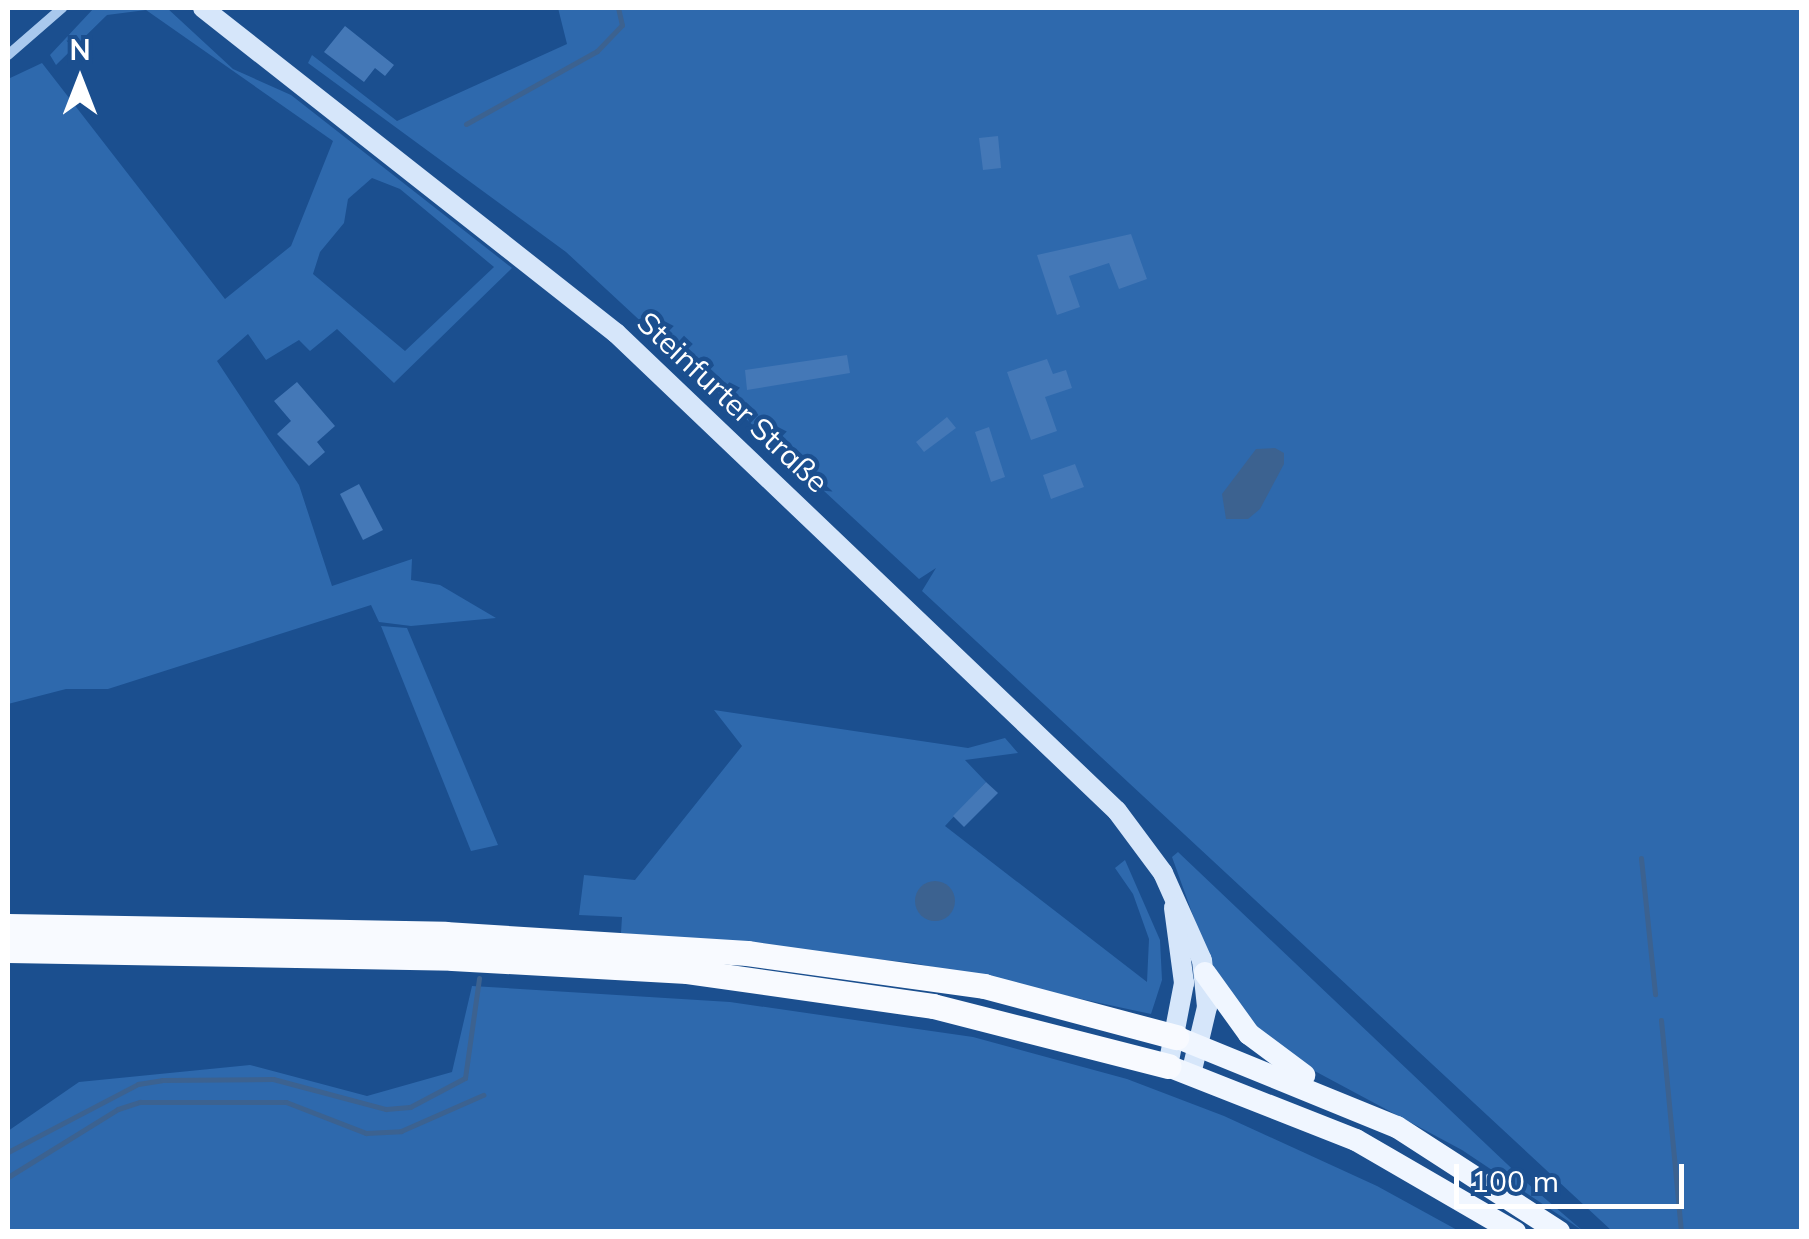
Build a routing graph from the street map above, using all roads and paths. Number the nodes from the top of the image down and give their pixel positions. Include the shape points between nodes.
1 (62, 8) edge
2 (203, 8) edge
3 (8, 55) edge
4 (1172, 891) junction
5 (8, 926) edge
6 (8, 950) edge
7 (1205, 972) junction
8 (1188, 1041) junction
9 (1179, 1070) junction
10 (1330, 1096) junction
11 (1515, 1232) edge
12 (1560, 1232) edge

1 - 3 street
2 - 4 main road, Steinfurter Straße via 630,345 1084,776 1134,831
4 - 7 main road, Steinfurter Straße
4 - 8 main road, Steinfurter Straße
5 - 8 highway via 461,935 747,953 984,986
6 - 9 highway via 452,958 687,971 933,1006
7 - 8 main road, Steinfurter Straße
7 - 10 main road via 1249,1034
8 - 9 main road, Steinfurter Straße
8 - 10 main road
9 - 11 main road via 1356,1140
10 - 12 main road via 1462,1165

